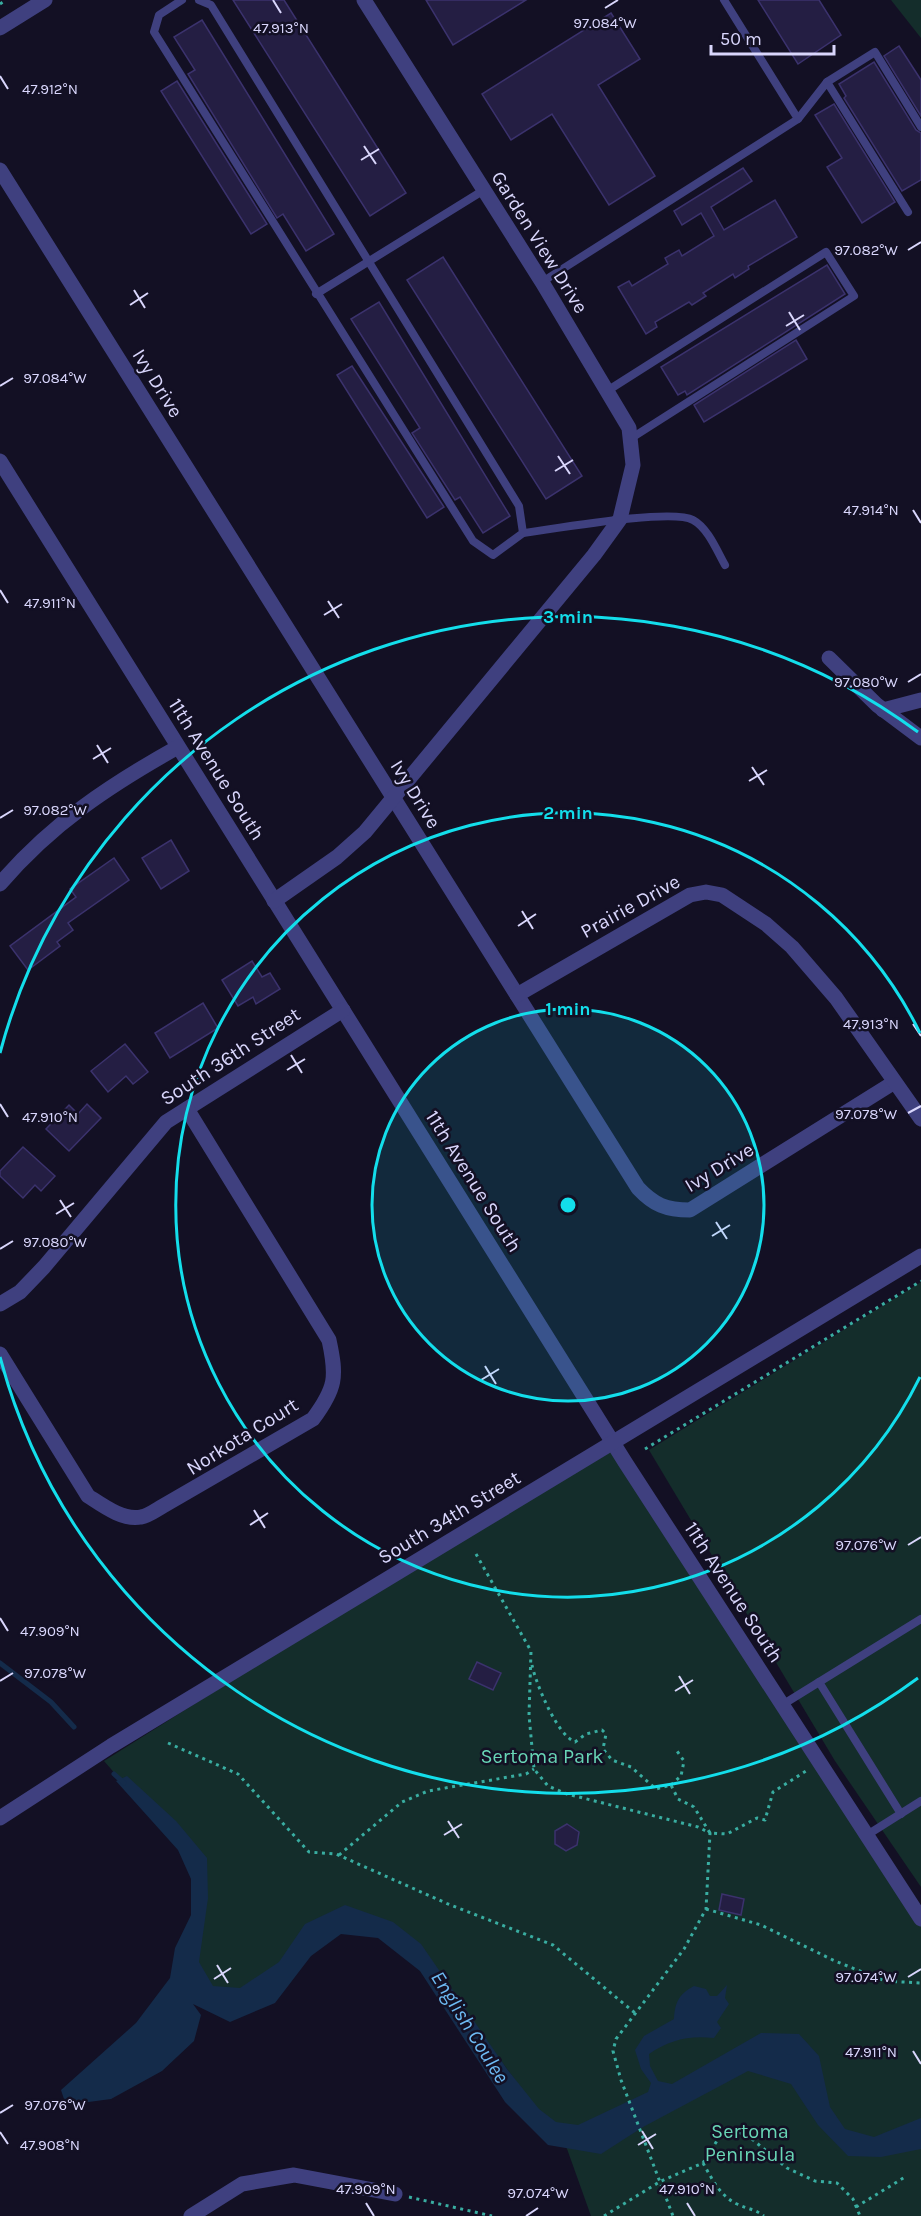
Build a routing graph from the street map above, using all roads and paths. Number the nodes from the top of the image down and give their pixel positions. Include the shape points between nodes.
1 (6, 0) edge
2 (45, 0) edge
3 (182, 0) edge
4 (198, 0) edge
5 (364, 0) edge
6 (724, 0) edge
7 (0, 4) edge
8 (1, 25) edge
9 (827, 82) junction
10 (798, 119) junction
11 (921, 127) edge
12 (0, 170) edge
13 (484, 190) junction
14 (908, 212) dead end
15 (368, 262) junction
16 (542, 282) junction
17 (316, 294) junction
18 (607, 391) junction
19 (630, 439) junction
20 (0, 461) edge
21 (620, 519) junction
22 (523, 532) junction
23 (725, 565) dead end
24 (829, 658) dead end
25 (921, 700) edge
26 (883, 710) junction
27 (921, 738) edge
28 (178, 747) junction
29 (393, 796) junction
30 (0, 884) edge
31 (274, 901) junction
32 (517, 995) junction
33 (343, 1010) junction
34 (894, 1083) junction
35 (187, 1109) junction
36 (921, 1119) edge
37 (921, 1256) edge
38 (921, 1281) edge
39 (0, 1304) edge
40 (0, 1354) edge
41 (612, 1441) junction
42 (645, 1449) dead end
43 (476, 1554) dead end
44 (921, 1619) edge
45 (531, 1658) junction
46 (819, 1682) junction
47 (782, 1705) junction
48 (168, 1743) dead end
49 (677, 1751) dead end
50 (819, 1761) junction
51 (534, 1769) junction
52 (671, 1785) junction
53 (921, 1802) edge
54 (901, 1814) junction
55 (0, 1818) edge
56 (710, 1833) junction
57 (867, 1835) junction
58 (339, 1855) junction
59 (706, 1909) junction
60 (921, 1918) edge
61 (921, 1983) edge
62 (635, 2013) junction
63 (703, 2163) junction
64 (905, 2177) dead end
65 (661, 2181) junction
66 (395, 2194) joint
67 (856, 2207) junction
68 (191, 2216) edge
69 (492, 2216) edge
70 (604, 2216) edge
71 (673, 2216) edge
72 (764, 2216) edge
73 (860, 2216) edge

1 - 7 path
2 - 8 street
3 - 17 lane via 159,15 154,32
4 - 15 lane via 211,5
5 - 13 street, Garden View Drive
6 - 10 lane
9 - 10 lane
9 - 11 lane via 875,52
9 - 14 lane
10 - 16 lane
12 - 29 street, Ivy Drive
13 - 15 lane
13 - 16 street, Garden View Drive
15 - 17 lane
15 - 22 lane via 519,506
16 - 18 street, Garden View Drive
17 - 22 lane via 473,541 493,555
18 - 19 street, Garden View Drive via 629,428
18 - 19 lane via 826,252 854,296
19 - 21 street, Garden View Drive via 633,465
20 - 28 street, 11th Avenue South
21 - 22 lane
21 - 23 lane via 682,516 694,521
21 - 29 street
24 - 26 street
25 - 26 street
26 - 27 street
28 - 30 street via 59,823
28 - 31 street, 11th Avenue South
29 - 31 street via 365,832 337,857
29 - 32 street, Ivy Drive
31 - 33 street, 11th Avenue South
32 - 34 street, Prairie Drive via 690,895 722,895 766,924 814,970
32 - 34 street, Ivy Drive via 638,1188 653,1204 673,1210 690,1210
33 - 35 street, South 36th Street
33 - 41 street, 11th Avenue South
34 - 36 street, Prairie Drive
35 - 39 street, South 36th Street via 166,1122 44,1267 20,1292
35 - 40 street, Norkota Court via 329,1340 335,1368 327,1401 313,1419 163,1506 140,1517 124,1515 88,1496
37 - 41 street, South 34th Street
38 - 42 path
41 - 47 street, 11th Avenue South
41 - 55 street, South 34th Street via 111,1746
43 - 45 path via 531,1651
44 - 46 lane
45 - 51 path via 529,1715
45 - 52 path via 535,1678 568,1739 575,1742 602,1730 606,1734 603,1749 612,1760 631,1767 656,1788
46 - 47 lane
46 - 54 lane
47 - 50 street, 11th Avenue South
48 - 58 path via 238,1774 309,1852
49 - 52 path via 684,1761 681,1776
50 - 56 path via 773,1792 765,1820 757,1818 727,1834
50 - 57 street, 11th Avenue South
51 - 56 path via 548,1786 567,1794
51 - 58 path via 428,1791 402,1802
52 - 56 path via 678,1799 694,1807
53 - 54 lane
54 - 57 lane
56 - 59 path
57 - 60 street, 11th Avenue South
58 - 62 path via 553,1945
59 - 61 path via 761,1925 885,1981
59 - 62 path via 684,1949
62 - 65 path via 616,2039 613,2051
63 - 65 path
63 - 67 path via 720,2136 731,2130 747,2135 787,2168 815,2181 837,2183
63 - 72 path via 720,2192
64 - 67 path
65 - 70 path
65 - 71 path
66 - 68 street via 294,2175 242,2184
66 - 69 path
67 - 73 path

